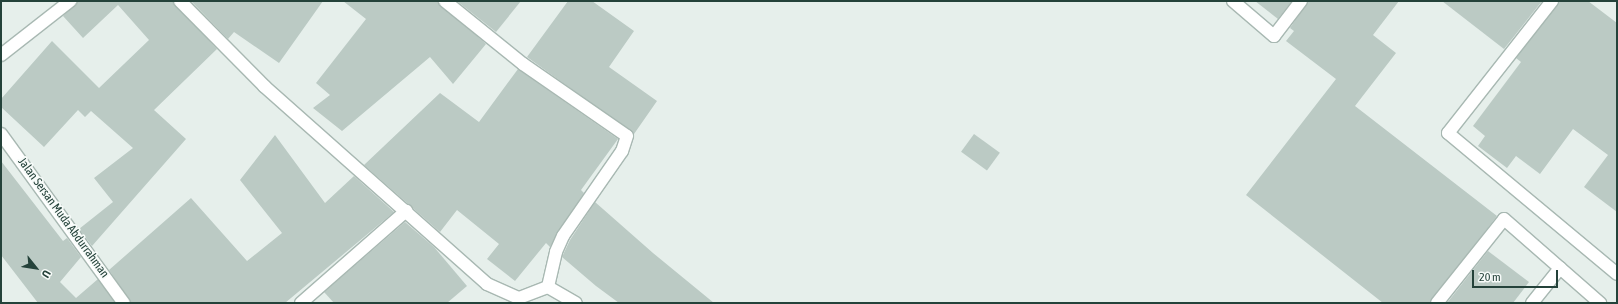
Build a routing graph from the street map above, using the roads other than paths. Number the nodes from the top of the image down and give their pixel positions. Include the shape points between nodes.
1 (70, 1) edge
2 (180, 1) edge
3 (445, 1) edge
4 (1233, 1) edge
5 (1301, 1) edge
6 (1552, 1) edge
7 (1, 55) edge
8 (1, 134) edge
9 (406, 211) junction
10 (1560, 268) junction
11 (1617, 274) edge
12 (548, 287) junction
13 (124, 303) edge
14 (301, 303) edge
15 (576, 303) edge
16 (1438, 303) edge
17 (1532, 303) edge
18 (1600, 303) edge

1 - 7 street
2 - 9 street via 264,86
3 - 12 street via 523,64 627,136 622,151 564,236 556,252
4 - 5 street via 1274,36
6 - 11 street via 1448,133
8 - 13 street, Jalan Sersan Muda Abdurrahman
9 - 12 street via 497,291 519,298
9 - 14 street
10 - 16 street via 1504,220
10 - 17 street
10 - 18 street
12 - 15 street

